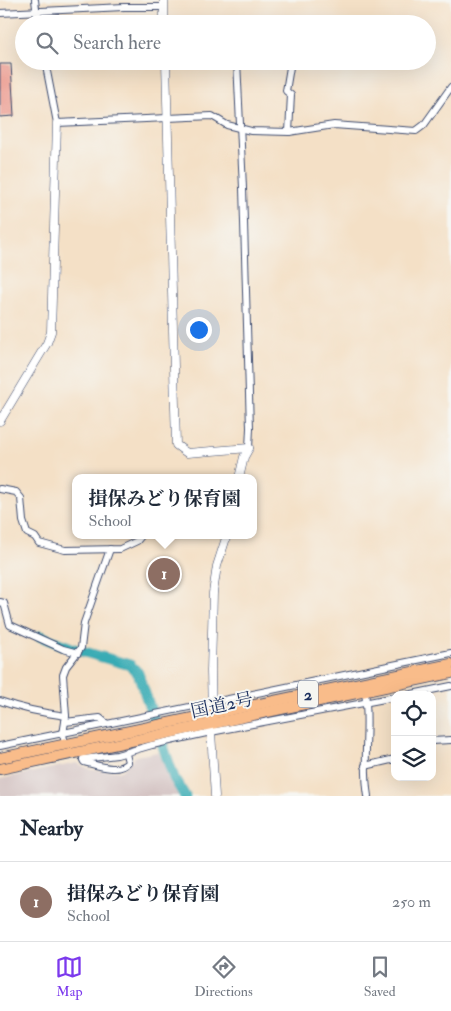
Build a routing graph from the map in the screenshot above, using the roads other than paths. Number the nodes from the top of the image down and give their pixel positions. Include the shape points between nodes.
1 (35, 0) edge
2 (164, 4) edge
3 (36, 12) junction
4 (0, 13) edge
5 (36, 15) edge
6 (47, 70) edge
7 (166, 70) edge
8 (237, 70) edge
9 (290, 70) edge
10 (451, 87) edge
11 (168, 117) junction
12 (57, 123) junction
13 (240, 129) junction
14 (289, 132) junction
15 (0, 421) edge
16 (249, 448) junction
17 (240, 474) edge
18 (0, 489) edge
19 (139, 539) edge
20 (226, 539) edge
21 (110, 549) junction
22 (0, 602) edge
23 (78, 653) junction
24 (451, 653) edge
25 (451, 664) edge
26 (451, 673) edge
27 (451, 686) edge
28 (427, 691) edge
29 (365, 692) junction
30 (391, 698) edge
31 (0, 701) edge
32 (212, 702) junction
33 (366, 703) junction
34 (65, 719) junction
35 (106, 723) dead end
36 (212, 723) junction
37 (166, 733) junction
38 (151, 736) junction
39 (64, 739) junction
40 (451, 740) edge
41 (436, 741) edge
42 (0, 746) edge
43 (126, 754) dead end
44 (80, 756) junction
45 (0, 758) edge
46 (391, 760) edge
47 (365, 766) junction
48 (0, 769) edge
49 (216, 796) edge
50 (368, 796) edge

1 - 3 street
2 - 3 street
3 - 4 street
3 - 5 street
6 - 12 street
7 - 11 street
8 - 13 street
9 - 14 street via 286,91 290,95
10 - 14 street via 424,125 416,131 334,125
11 - 12 street
11 - 13 street via 212,116
11 - 16 street via 176,445 187,453
12 - 15 street via 52,332
13 - 14 street
13 - 16 street
16 - 17 street
18 - 21 street via 16,492 21,498 27,533 39,543 65,550
19 - 21 street via 120,550
20 - 32 street via 213,593
21 - 23 street via 84,623
22 - 23 street via 4,603 10,625
23 - 34 street via 63,675
24 - 32 street
25 - 36 highway, 国道2号 / 2
26 - 29 highway, 国道2号 / 2
27 - 28 street
29 - 33 street
29 - 36 highway, 国道2号 / 2
30 - 33 street
31 - 34 street
32 - 36 street
32 - 39 street
33 - 36 street
33 - 47 street
34 - 35 street via 100,718
34 - 39 street
36 - 37 highway, 国道2号 / 2
36 - 37 street
36 - 49 street
37 - 38 highway, 国道2号 / 2
37 - 38 street
38 - 39 highway, 国道2号 / 2
38 - 44 highway, 国道2号 / 2
39 - 42 street
39 - 45 highway, 国道2号 / 2
40 - 41 street
43 - 44 street via 128,762 113,768 84,762
44 - 48 highway, 国道2号 / 2
46 - 47 street
47 - 50 street

